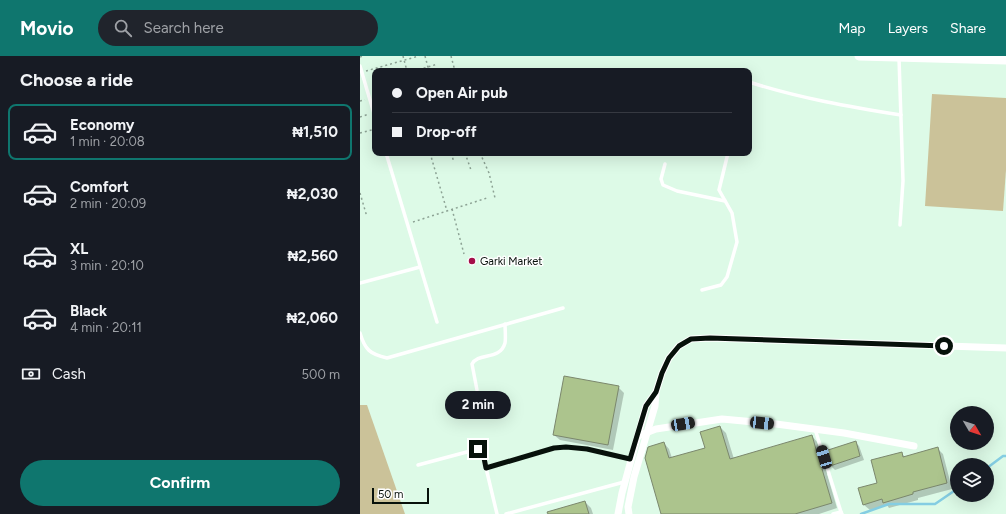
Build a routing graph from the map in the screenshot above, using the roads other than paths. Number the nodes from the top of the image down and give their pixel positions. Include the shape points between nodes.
1 (859, 56) edge
2 (899, 57) edge
3 (1006, 60) edge
4 (360, 66) edge
5 (752, 83) edge
6 (372, 108) edge
7 (901, 115) junction
8 (387, 156) edge
9 (727, 156) edge
10 (665, 164) dead end
11 (725, 202) junction
12 (900, 225) dead end
13 (420, 267) junction
14 (360, 283) edge
15 (702, 290) dead end
16 (563, 308) dead end
17 (437, 322) dead end
18 (505, 324) junction
19 (360, 333) edge
20 (1006, 348) edge
21 (477, 390) dead end
22 (656, 392) junction
23 (815, 429) junction
24 (647, 432) junction
25 (638, 436) junction
26 (914, 446) dead end
27 (630, 459) junction
28 (418, 465) dead end
29 (486, 468) junction
30 (624, 482) junction
31 (841, 513) edge
32 (497, 514) edge
33 (506, 514) edge
34 (618, 514) edge
35 (629, 514) edge
36 (833, 514) edge

1 - 2 street
2 - 3 street
2 - 7 lane
4 - 6 lane
5 - 7 lane via 833,104
7 - 12 lane via 903,181
8 - 13 lane
9 - 11 lane via 719,190
10 - 11 lane via 661,179 663,185 677,191
11 - 15 lane via 732,213 737,242 727,277 721,285
13 - 14 lane
13 - 17 lane
16 - 18 lane
18 - 19 lane via 387,358 369,351
18 - 21 lane via 505,342 499,352 478,358 472,364
20 - 22 street via 691,339 679,346 669,358
22 - 24 street via 655,406
22 - 25 street via 646,406
23 - 24 street via 722,419
23 - 26 street
23 - 31 lane
24 - 25 street
24 - 35 street via 634,477
25 - 27 street
27 - 29 lane via 566,447 554,448
27 - 30 street
28 - 29 lane via 478,449 483,453
29 - 32 lane
30 - 33 lane
30 - 34 street
31 - 36 lane

